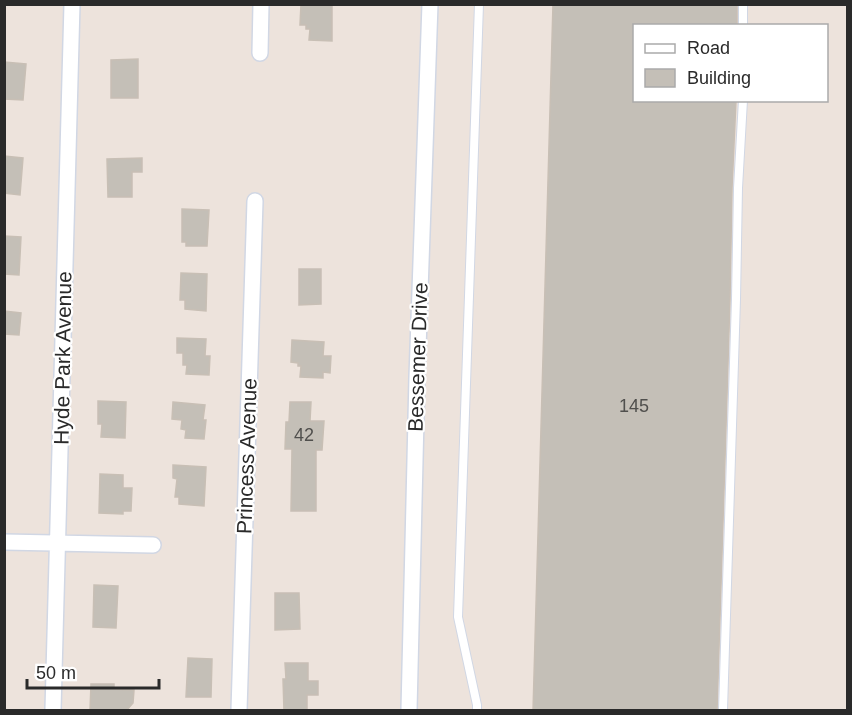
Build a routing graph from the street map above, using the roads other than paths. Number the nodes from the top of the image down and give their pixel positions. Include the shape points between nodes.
1 (72, 4) edge
2 (261, 4) edge
3 (430, 4) edge
4 (479, 4) edge
5 (743, 4) edge
6 (743, 24) edge
7 (260, 53) dead end
8 (743, 102) edge
9 (255, 201) dead end
10 (4, 542) edge
11 (58, 543) junction
12 (153, 545) dead end
13 (52, 711) edge
14 (239, 711) edge
15 (409, 711) edge
16 (477, 711) edge
17 (723, 711) edge

1 - 11 street, Hyde Park Avenue
2 - 7 street
3 - 15 street, Bessemer Drive
4 - 16 lane via 458,617
5 - 6 lane
8 - 17 lane
9 - 14 street, Princess Avenue
10 - 11 street
11 - 12 street
11 - 13 street, Hyde Park Avenue

